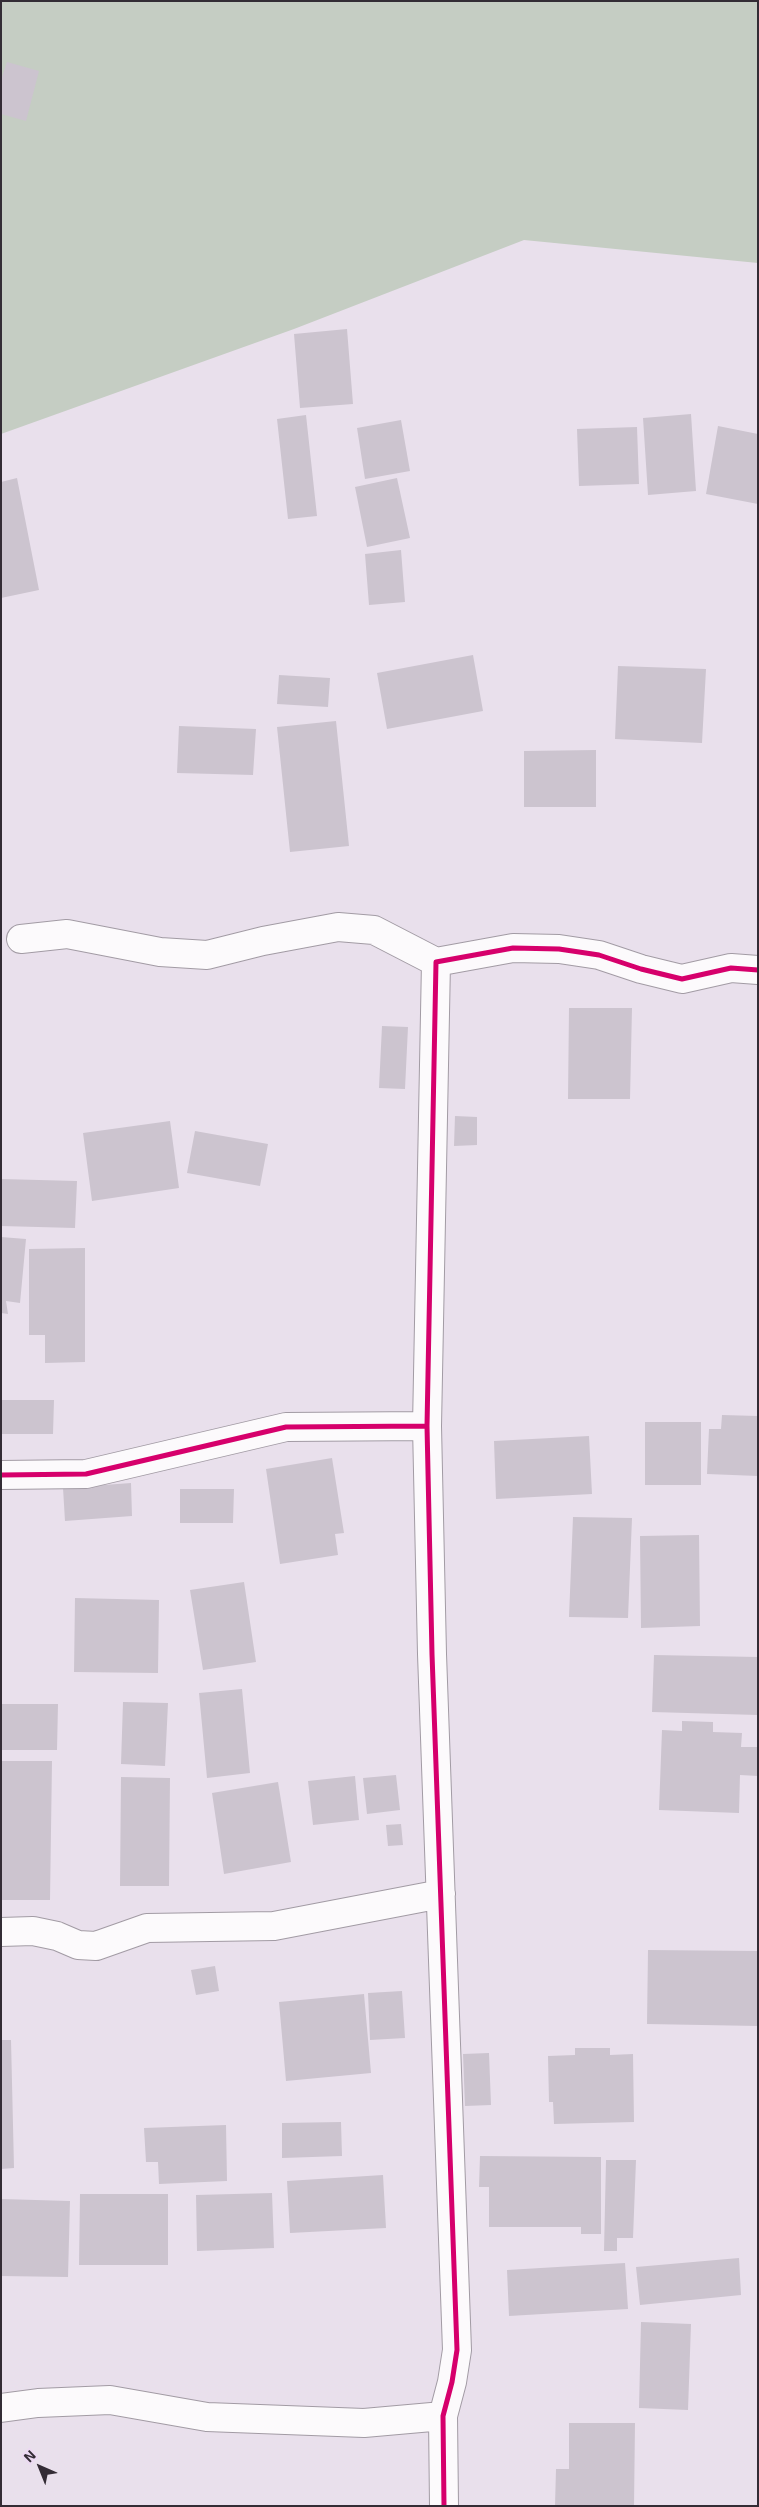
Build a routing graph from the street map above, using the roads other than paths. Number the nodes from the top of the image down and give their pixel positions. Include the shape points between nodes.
1 (21, 938) dead end
2 (436, 962) junction
3 (758, 970) edge
4 (427, 1426) junction
5 (1, 1475) edge
6 (441, 1894) junction
7 (1, 1932) edge
8 (1, 2408) edge
9 (443, 2416) junction
10 (444, 2506) edge

1 - 2 street via 67,934 160,952 207,955 338,927 374,930
2 - 3 street via 512,948 559,949 599,955 682,979 731,968
2 - 4 street
4 - 5 street via 286,1427 86,1474
4 - 6 street
6 - 7 street via 274,1926 148,1928 96,1946 78,1945 33,1931
6 - 9 street via 456,2350
8 - 9 street via 110,2400 207,2417 364,2423
9 - 10 street

